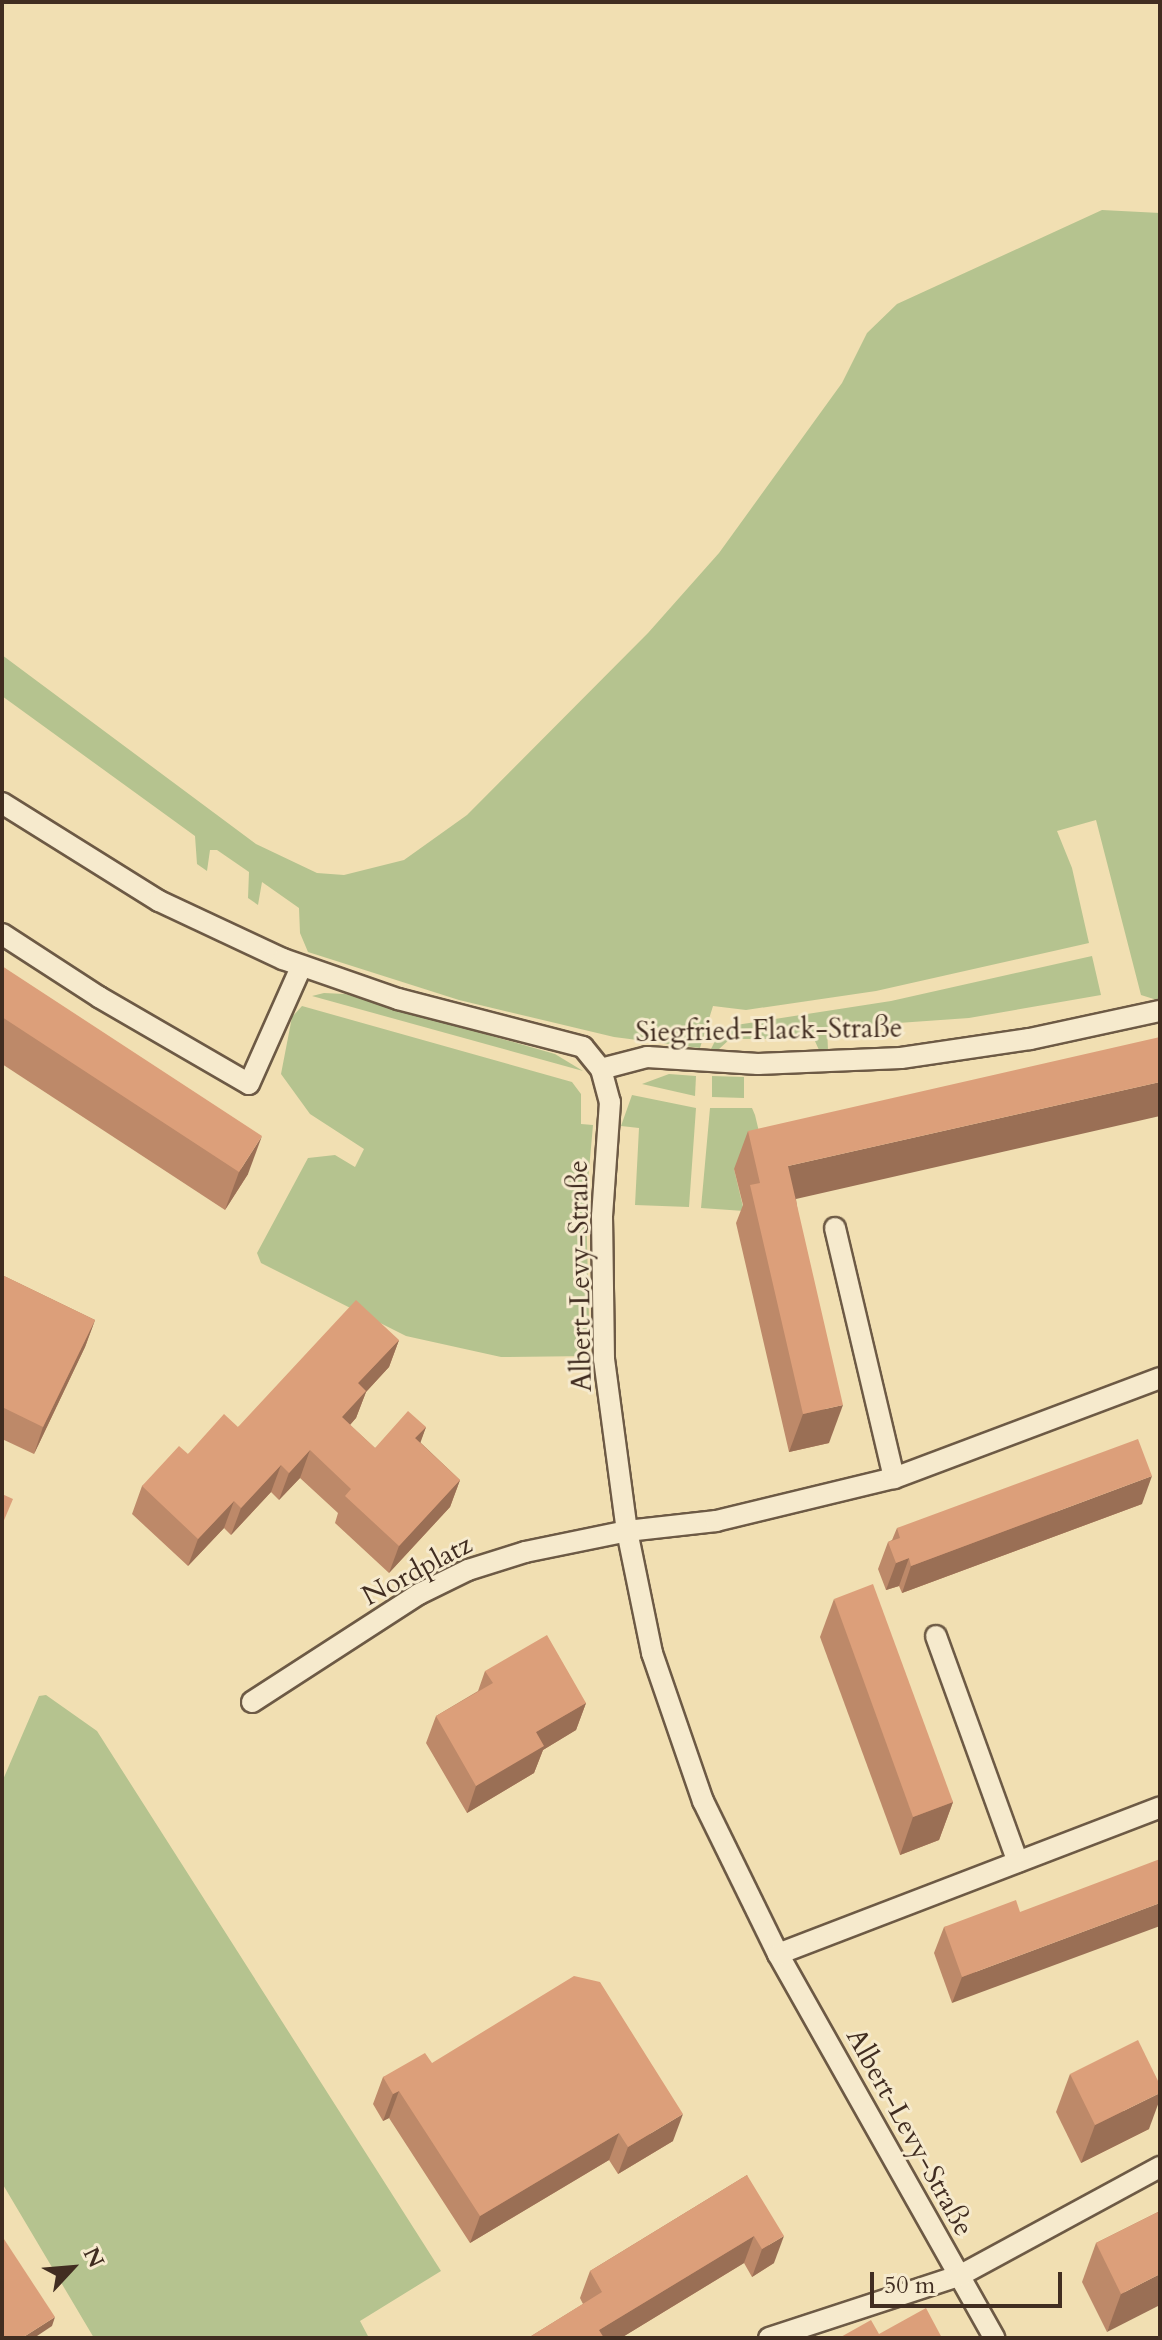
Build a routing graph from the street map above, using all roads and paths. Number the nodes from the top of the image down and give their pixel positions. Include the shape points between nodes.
1 (2, 803) edge
2 (2, 934) edge
3 (301, 967) junction
4 (1160, 1011) edge
5 (601, 1069) junction
6 (835, 1228) dead end
7 (1160, 1378) edge
8 (894, 1478) junction
9 (627, 1531) junction
10 (936, 1636) dead end
11 (252, 1702) dead end
12 (1160, 1807) edge
13 (1018, 1862) junction
14 (778, 1954) junction
15 (1160, 2167) edge
16 (959, 2276) junction
17 (769, 2338) edge
18 (994, 2338) edge

1 - 3 street, Siegfried-Flack-Straße via 159,901
2 - 3 street via 249,1084
3 - 5 street, Siegfried-Flack-Straße via 398,999 583,1047
4 - 5 street, Siegfried-Flack-Straße via 1030,1039 901,1058 758,1064 629,1058
5 - 9 street, Albert-Levy-Straße via 610,1102 602,1216 604,1359
6 - 8 street
7 - 8 street
8 - 9 street via 716,1521
9 - 11 street, Nordplatz via 468,1570 419,1594
9 - 14 street, Albert-Levy-Straße via 652,1653 703,1801
10 - 13 street
12 - 13 street
13 - 14 street
14 - 16 street, Albert-Levy-Straße
15 - 16 street
16 - 17 street
16 - 18 street, Albert-Levy-Straße

